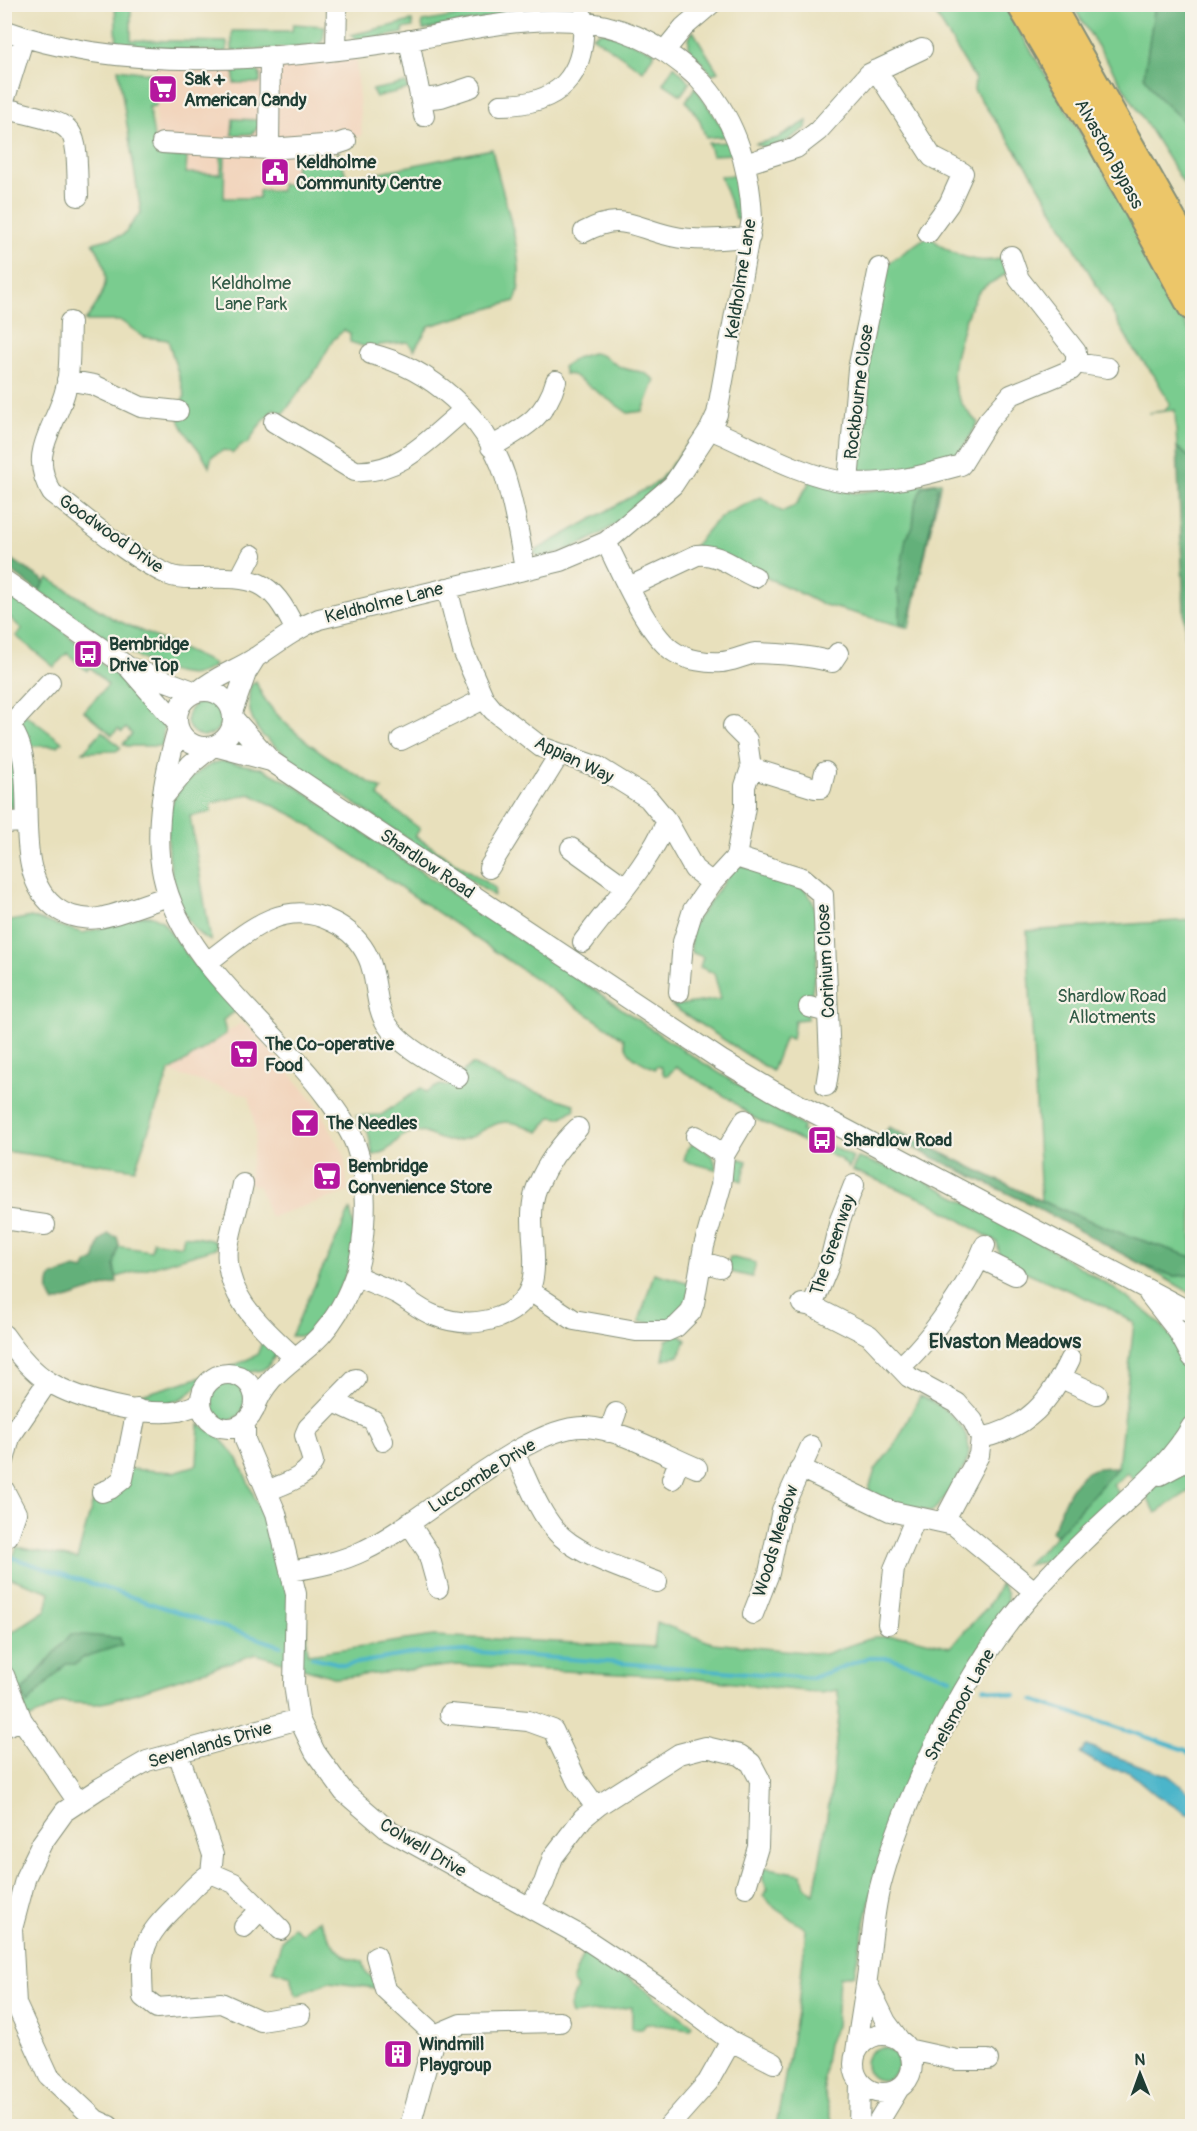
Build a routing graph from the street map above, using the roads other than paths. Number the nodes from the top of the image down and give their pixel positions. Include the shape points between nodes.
1 (337, 4) edge
2 (1021, 4) edge
3 (1049, 4) edge
4 (710, 5) edge
5 (583, 17) junction
6 (4, 30) edge
7 (24, 37) junction
8 (409, 40) junction
9 (666, 49) junction
10 (922, 49) dead end
11 (336, 50) junction
12 (270, 57) junction
13 (876, 70) junction
14 (471, 87) dead end
15 (4, 101) edge
16 (500, 105) dead end
17 (4, 108) edge
18 (346, 141) dead end
19 (162, 143) dead end
20 (269, 149) junction
21 (745, 164) junction
22 (78, 196) dead end
23 (584, 232) dead end
24 (928, 233) dead end
25 (750, 237) junction
26 (1011, 256) dead end
27 (1192, 256) edge
28 (879, 267) dead end
29 (1192, 306) edge
30 (70, 322) dead end
31 (371, 354) dead end
32 (1076, 363) junction
33 (1108, 368) dead end
34 (556, 381) dead end
35 (64, 385) junction
36 (464, 410) junction
37 (178, 411) dead end
38 (274, 422) dead end
39 (710, 429) junction
40 (491, 447) junction
41 (848, 482) junction
42 (606, 542) junction
43 (252, 555) dead end
44 (525, 570) junction
45 (755, 577) dead end
46 (240, 578) junction
47 (4, 580) edge
48 (629, 587) junction
49 (447, 588) junction
50 (295, 630) junction
51 (838, 653) dead end
52 (256, 657) junction
53 (128, 667) junction
54 (50, 682) dead end
55 (197, 692) junction
56 (484, 699) junction
57 (233, 715) junction
58 (7, 722) edge
59 (177, 726) junction
60 (733, 726) dead end
61 (412, 741) dead end
62 (213, 746) junction
63 (559, 755) junction
64 (271, 761) junction
65 (751, 768) junction
66 (825, 772) dead end
67 (165, 795) junction
68 (668, 820) junction
69 (14, 823) edge
70 (571, 848) dead end
71 (736, 857) junction
72 (489, 868) dead end
73 (712, 883) junction
74 (625, 887) junction
75 (169, 896) junction
76 (583, 942) dead end
77 (208, 962) junction
78 (679, 992) dead end
79 (458, 1077) dead end
80 (826, 1086) dead end
81 (745, 1120) dead end
82 (578, 1128) dead end
83 (696, 1136) dead end
84 (724, 1155) junction
85 (243, 1184) dead end
86 (855, 1185) dead end
87 (4, 1219) edge
88 (45, 1225) dead end
89 (1014, 1275) dead end
90 (356, 1276) junction
91 (1145, 1289) junction
92 (530, 1290) junction
93 (1192, 1313) edge
94 (4, 1335) edge
95 (1192, 1357) edge
96 (1070, 1359) dead end
97 (287, 1364) junction
98 (900, 1367) junction
99 (1061, 1377) junction
100 (246, 1378) junction
101 (356, 1379) dead end
102 (48, 1382) junction
103 (1097, 1394) dead end
104 (334, 1402) junction
105 (201, 1403) junction
106 (137, 1409) junction
107 (616, 1413) dead end
108 (244, 1425) junction
109 (1192, 1426) edge
110 (609, 1432) junction
111 (981, 1438) junction
112 (383, 1441) dead end
113 (811, 1446) dead end
114 (514, 1453) junction
115 (1192, 1458) edge
116 (4, 1461) edge
117 (801, 1468) junction
118 (683, 1469) dead end
119 (1150, 1481) junction
120 (4, 1490) edge
121 (267, 1491) junction
122 (102, 1492) dead end
123 (916, 1517) junction
124 (944, 1521) junction
125 (409, 1522) junction
126 (8, 1536) dead end
127 (290, 1571) junction
128 (657, 1582) dead end
129 (438, 1588) dead end
130 (1034, 1591) junction
131 (753, 1614) dead end
132 (888, 1624) dead end
133 (4, 1675) edge
134 (450, 1714) dead end
135 (299, 1719) junction
136 (13, 1724) edge
137 (178, 1753) junction
138 (78, 1802) junction
139 (596, 1807) junction
140 (211, 1873) junction
141 (746, 1887) dead end
142 (530, 1907) junction
143 (259, 1911) junction
144 (244, 1927) dead end
145 (280, 1930) dead end
146 (375, 1956) dead end
147 (867, 1983) junction
148 (10, 2005) edge
149 (300, 2015) dead end
150 (561, 2022) dead end
151 (435, 2036) junction
152 (731, 2041) junction
153 (904, 2045) junction
154 (856, 2052) junction
155 (988, 2060) dead end
156 (957, 2061) junction
157 (774, 2063) dead end
158 (860, 2082) junction
159 (904, 2082) junction
160 (109, 2127) edge
161 (410, 2127) edge
162 (669, 2127) edge
163 (859, 2127) edge
164 (876, 2127) edge

1 - 11 street
2 - 29 highway, Alvaston Bypass
3 - 27 highway, Alvaston Bypass
4 - 9 street
5 - 8 street, Keldholme Lane via 545,16
5 - 9 street, Keldholme Lane via 622,26
5 - 16 street via 582,51 569,79 536,102
6 - 7 street, Keldholme Lane
7 - 12 street, Keldholme Lane via 139,57
7 - 15 street
8 - 11 street, Keldholme Lane
8 - 14 street via 422,107
9 - 21 street, Keldholme Lane via 711,92 738,139
10 - 13 street
11 - 12 street, Keldholme Lane
12 - 20 street
13 - 21 street via 847,96 818,131 796,148
13 - 24 street via 932,158 963,172 949,204
17 - 22 street via 64,124 72,132 77,141
18 - 20 street
19 - 20 street
21 - 25 street, Keldholme Lane via 751,190
23 - 25 street via 600,223 622,220 688,239
25 - 39 street, Keldholme Lane via 717,414
26 - 32 street via 1019,279 1076,352
28 - 41 street, Rockbourne Close via 858,369
30 - 35 street, Goodwood Drive
31 - 36 street via 405,365 443,388
32 - 33 street
32 - 41 street via 1071,370 1011,395 988,422 961,465 908,479
34 - 40 street via 542,412 523,429
35 - 37 street via 94,385 141,407
35 - 46 street, Goodwood Drive via 41,451 44,481 52,494 152,566 172,576
36 - 38 street via 403,461 370,472 355,471
36 - 40 street
39 - 41 street via 816,475
39 - 42 street, Keldholme Lane via 673,485
40 - 44 street via 504,475
42 - 44 street, Keldholme Lane via 561,561
42 - 48 street
43 - 46 street
44 - 49 street, Keldholme Lane
45 - 48 street via 705,554
46 - 50 street, Goodwood Drive via 272,591 282,601
47 - 53 street
48 - 51 street via 668,647 690,659 720,662 744,658 753,652 806,655 832,662
49 - 50 street, Keldholme Lane via 351,610
49 - 56 street, Appian Way via 463,651
50 - 52 street, Keldholme Lane
52 - 55 street, Keldholme Lane
52 - 57 street, Keldholme Lane via 246,673
53 - 55 street
53 - 59 street
54 - 58 street
55 - 57 street via 222,696
55 - 59 street via 181,704
56 - 61 street
56 - 63 street, Appian Way via 529,738
57 - 62 street via 228,736
57 - 64 street, Shardlow Road
58 - 69 street via 19,744 24,779
59 - 62 street via 193,745
59 - 67 street
60 - 65 street via 747,740
62 - 64 street, Shardlow Road
62 - 67 street
63 - 68 street, Appian Way via 598,767 648,798
63 - 72 street
64 - 91 street, Shardlow Road via 721,1060
65 - 66 street via 814,788 822,788
65 - 71 street
67 - 75 street via 160,847
68 - 73 street, Appian Way via 694,869
68 - 74 street via 656,846
69 - 75 street via 41,895 62,912 100,918
70 - 74 street
71 - 73 street
71 - 80 street, Corinium Close via 803,879 823,895 818,1010 830,1060
73 - 78 street via 693,910 683,942
74 - 76 street
75 - 77 street via 189,937
77 - 79 street via 257,925 276,916 304,913 326,918 348,932 367,954 381,1014 393,1032 431,1069
77 - 90 street via 315,1081 356,1146 365,1214
81 - 84 street
82 - 92 street via 562,1144 537,1188 532,1213 535,1252
83 - 84 street
84 - 92 street via 711,1264 691,1312 676,1327 667,1331 610,1328 574,1320
85 - 97 street via 228,1247 228,1277 250,1315
86 - 98 street, The Greenway via 840,1220 829,1265 806,1305 869,1335
87 - 88 street
89 - 98 street via 982,1251 927,1340
90 - 92 street via 431,1315 457,1322 482,1323 504,1315 520,1304
90 - 97 street via 323,1332
91 - 93 street, Shardlow Road
91 - 95 street, Shardlow Road via 1178,1331
94 - 102 street
96 - 99 street
97 - 100 street
97 - 108 street via 260,1391
98 - 111 street, The Greenway via 918,1384 957,1403 973,1421
99 - 103 street
99 - 111 street via 1046,1400 1018,1426
100 - 105 street via 231,1373 216,1376 203,1389
100 - 108 street via 255,1399
101 - 104 street
102 - 106 street via 79,1395
102 - 116 street via 10,1437
104 - 112 street via 373,1420
104 - 121 street via 305,1435 313,1462 309,1469
105 - 106 street via 178,1411
105 - 108 street via 204,1414 214,1424
106 - 122 street via 123,1479
107 - 110 street
108 - 121 street, Colwell Drive
109 - 119 street, Snelsmoor Lane
110 - 114 street, Luccombe Drive via 585,1427 556,1430
110 - 118 street, Luccombe Drive
111 - 124 street via 975,1465
113 - 117 street, Woods Meadow
114 - 125 street, Luccombe Drive
114 - 128 street via 556,1532 613,1573
115 - 119 street, Snelsmoor Lane
117 - 123 street, Woods Meadow via 890,1511
117 - 131 street, Woods Meadow via 782,1510 771,1564
119 - 130 street, Snelsmoor Lane
120 - 126 street via 15,1513
121 - 127 street, Colwell Drive
123 - 124 street, Woods Meadow
123 - 132 street via 894,1569
124 - 130 street, Woods Meadow via 971,1538
125 - 127 street, Luccombe Drive via 364,1551 328,1564
125 - 129 street via 428,1552
127 - 135 street, Colwell Drive via 296,1594 294,1684
130 - 147 street, Snelsmoor Lane via 961,1696 911,1796 880,1890 869,1942
133 - 136 street
134 - 139 street via 528,1721 553,1730 577,1781
135 - 137 street, Sevenlands Drive
135 - 142 street, Colwell Drive via 315,1752 344,1792 387,1829
136 - 138 street
137 - 138 street, Sevenlands Drive via 147,1761
137 - 140 street via 213,1855
138 - 148 street, Sevenlands Drive via 65,1811 42,1843 26,1876 12,1929
139 - 141 street via 679,1754 706,1747 740,1755 751,1763 760,1780 758,1847
139 - 142 street via 570,1831
140 - 143 street via 248,1894
140 - 149 street via 192,1886 146,1940 143,1997 157,2008 221,2002 261,2021
142 - 152 street, Colwell Drive via 623,1963
143 - 144 street
143 - 145 street
146 - 151 street via 385,1989
147 - 153 street, Snelsmoor Lane via 886,2022
147 - 154 street, Snelsmoor Lane
148 - 160 street, Sevenlands Drive via 49,2076 96,2120
150 - 151 street via 461,2024
151 - 161 street
152 - 157 street, Colwell Drive
152 - 162 street via 708,2082
153 - 154 street via 891,2037 870,2038
153 - 156 street
153 - 159 street via 911,2063
154 - 158 street via 854,2068
155 - 156 street
156 - 159 street
158 - 159 street via 883,2093
158 - 163 street
159 - 164 street

